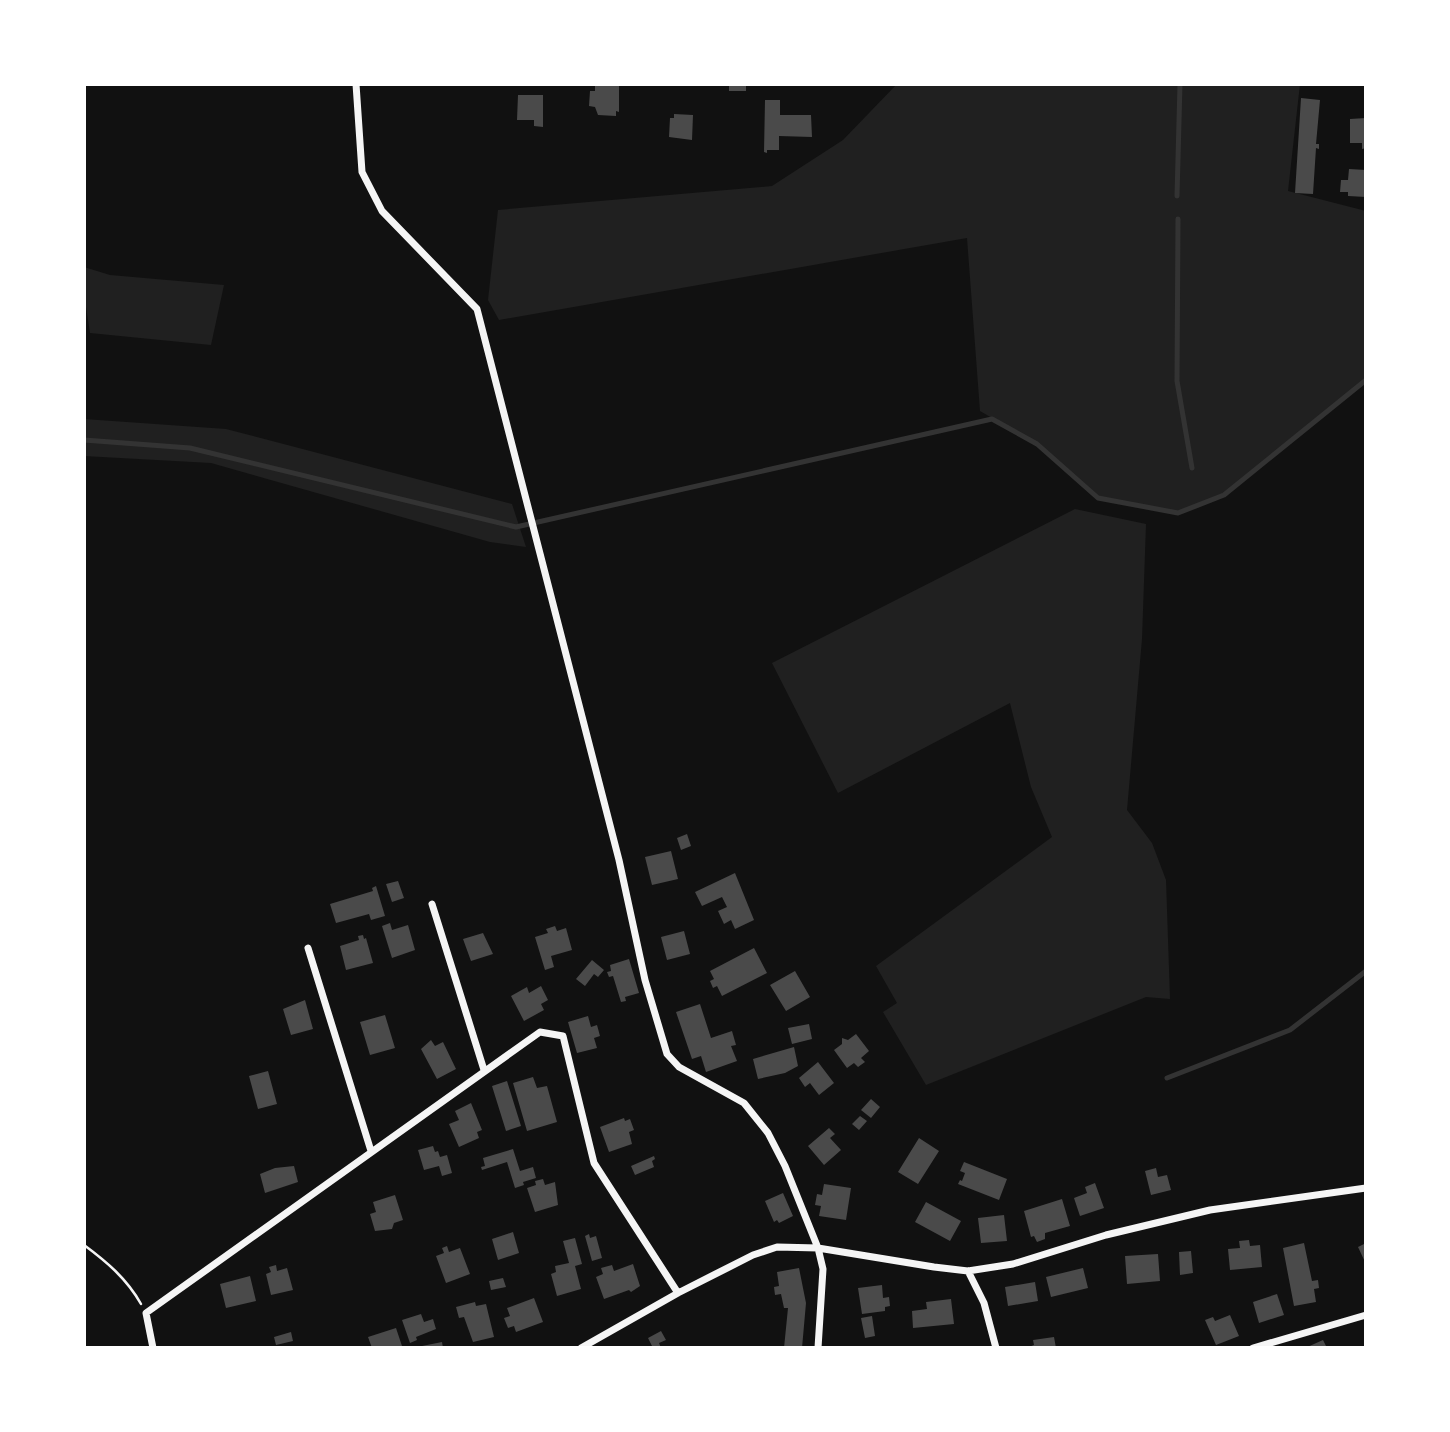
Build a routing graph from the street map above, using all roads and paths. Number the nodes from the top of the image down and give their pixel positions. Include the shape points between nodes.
1 (356, 84) edge
2 (432, 904) dead end
3 (308, 948) dead end
4 (484, 1070) junction
5 (371, 1151) junction
6 (1366, 1188) edge
7 (84, 1245) edge
8 (818, 1248) junction
9 (968, 1271) junction
10 (678, 1293) junction
11 (146, 1313) junction
12 (1366, 1315) edge
13 (153, 1348) edge
14 (581, 1348) edge
15 (818, 1348) edge
16 (996, 1348) edge
17 (1252, 1348) edge

1 - 8 street via 362,172 382,211 478,309 667,1054 679,1067 730,1093 756,1115 785,1166
2 - 4 street
3 - 5 street
4 - 5 street
4 - 10 street via 540,1032 563,1036 594,1163
5 - 11 street
6 - 9 street via 1198,1212 1013,1264
7 - 11 path via 126,1281
8 - 9 street
8 - 10 street via 762,1251
8 - 15 street via 823,1269
9 - 16 street via 984,1303
10 - 14 street
11 - 13 street
12 - 17 street

